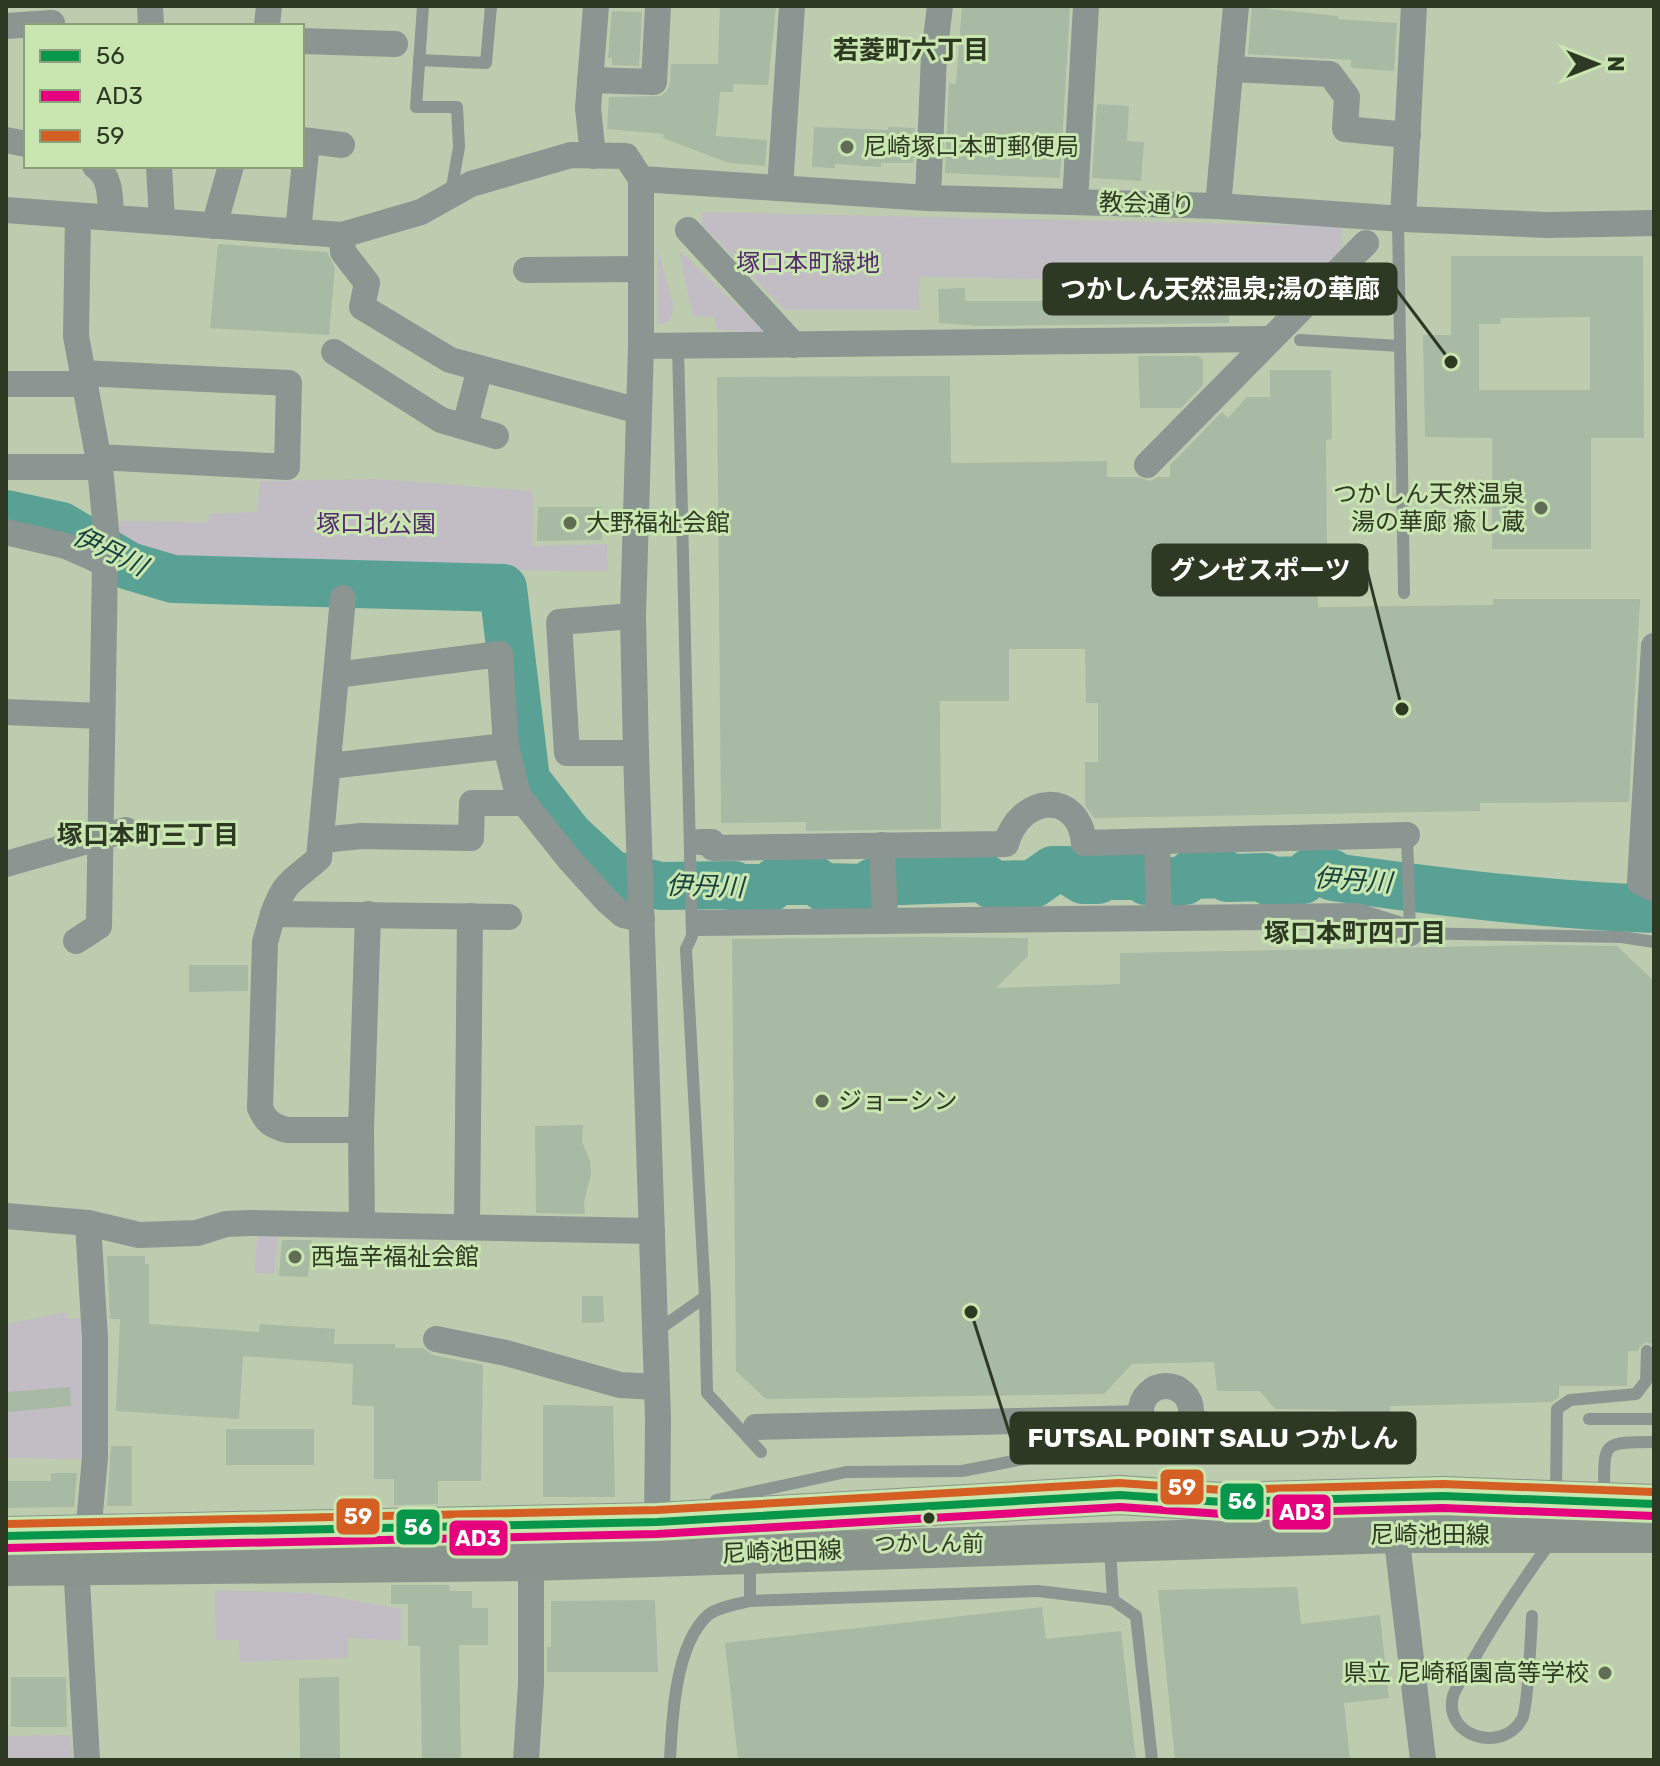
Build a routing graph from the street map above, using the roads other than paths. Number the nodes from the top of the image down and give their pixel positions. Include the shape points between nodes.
1 (423, 6) edge
2 (491, 6) edge
3 (596, 6) edge
4 (658, 6) edge
5 (792, 6) edge
6 (940, 6) edge
7 (1086, 6) edge
8 (1236, 6) edge
9 (1414, 6) edge
10 (51, 18) edge
11 (6, 26) edge
12 (304, 41) edge
13 (395, 44) dead end
14 (419, 60) junction
15 (1230, 69) junction
16 (590, 80) junction
17 (1408, 135) junction
18 (305, 141) edge
19 (342, 145) dead end
20 (593, 156) junction
21 (99, 168) edge
22 (159, 168) edge
23 (230, 168) edge
24 (303, 168) edge
25 (641, 179) junction
26 (780, 188) junction
27 (450, 195) junction
28 (928, 198) junction
29 (1075, 202) junction
30 (1218, 206) junction
31 (6, 210) edge
32 (78, 216) junction
33 (111, 218) junction
34 (1400, 219) junction
35 (162, 221) junction
36 (1654, 223) edge
37 (214, 226) junction
38 (688, 230) dead end
39 (298, 232) junction
40 (342, 235) junction
41 (1366, 243) dead end
42 (641, 269) junction
43 (526, 270) dead end
44 (1271, 339) junction
45 (1300, 340) dead end
46 (794, 345) junction
47 (641, 346) junction
48 (678, 346) junction
49 (1400, 346) junction
50 (334, 352) dead end
51 (480, 368) junction
52 (84, 379) junction
53 (6, 384) edge
54 (639, 411) junction
55 (465, 426) junction
56 (496, 436) dead end
57 (99, 462) junction
58 (1147, 465) dead end
59 (6, 467) edge
60 (6, 532) edge
61 (106, 552) junction
62 (1404, 593) dead end
63 (343, 598) dead end
64 (633, 616) junction
65 (1654, 646) edge
66 (336, 675) junction
67 (6, 712) edge
68 (101, 716) junction
69 (1651, 740) edge
70 (506, 746) junction
71 (636, 753) junction
72 (329, 766) junction
73 (524, 803) junction
74 (126, 830) dead end
75 (1407, 835) joint
76 (99, 836) junction
77 (322, 840) junction
78 (1157, 842) junction
79 (882, 845) junction
80 (695, 852) junction
81 (6, 864) edge
82 (1647, 885) edge
83 (642, 911) junction
84 (273, 914) junction
85 (368, 914) junction
86 (695, 915) junction
87 (470, 916) junction
88 (509, 917) dead end
89 (1159, 918) junction
90 (885, 921) junction
91 (1410, 923) junction
92 (76, 941) dead end
93 (1654, 942) edge
94 (361, 1130) junction
95 (6, 1216) edge
96 (88, 1223) junction
97 (362, 1223) junction
98 (467, 1226) junction
99 (652, 1231) junction
100 (705, 1297) junction
101 (654, 1332) junction
102 (436, 1339) dead end
103 (1647, 1351) dead end
104 (656, 1387) junction
105 (1143, 1418) junction
106 (1190, 1419) junction
107 (1589, 1419) dead end
108 (1654, 1419) edge
109 (1335, 1426) dead end
110 (759, 1439) joint
111 (1654, 1442) edge
112 (1034, 1457) dead end
113 (1604, 1504) junction
114 (1654, 1504) edge
115 (1397, 1515) junction
116 (1556, 1518) junction
117 (1654, 1533) edge
118 (6, 1536) edge
119 (657, 1539) junction
120 (1110, 1541) junction
121 (531, 1544) junction
122 (82, 1549) junction
123 (750, 1553) junction
124 (6, 1566) edge
125 (1113, 1600) junction
126 (750, 1601) junction
127 (1532, 1616) dead end
128 (87, 1760) edge
129 (526, 1760) edge
130 (670, 1760) edge
131 (1152, 1760) edge
132 (1423, 1760) edge

1 - 14 lane
2 - 14 lane via 486,63
3 - 16 street
4 - 16 street via 654,82
5 - 26 street
6 - 28 street
7 - 29 street
8 - 15 street
9 - 17 street
10 - 11 street
12 - 13 street
14 - 27 lane via 416,107 457,107 459,147
15 - 17 street via 1330,74 1347,97 1345,129
15 - 30 street
16 - 20 street
17 - 34 street
18 - 19 street
20 - 25 street via 626,156
20 - 27 street via 571,155
21 - 33 street via 108,180
22 - 35 street
23 - 37 street
24 - 39 street
25 - 26 street, 教会通り
25 - 42 street
26 - 28 street, 教会通り
27 - 40 street via 421,212
28 - 29 street, 教会通り
29 - 30 street, 教会通り
30 - 34 street, 教会通り
31 - 32 street
32 - 33 street
32 - 52 street via 76,336
33 - 35 street
34 - 36 street, 教会通り
34 - 49 lane
35 - 37 street
37 - 39 street
38 - 46 street
39 - 40 street
40 - 51 street via 343,252 367,283 362,307 450,360
41 - 44 street
42 - 43 street
42 - 47 street
44 - 46 street
44 - 58 street
45 - 49 lane
46 - 48 street
47 - 48 street
47 - 54 street
48 - 80 lane
49 - 62 lane
50 - 55 street via 441,420
51 - 54 street
51 - 55 street
52 - 53 street
52 - 57 street
52 - 57 street via 289,383 287,467
54 - 64 street
55 - 56 street
57 - 59 street
57 - 61 street
60 - 61 street
61 - 68 street
63 - 66 street
64 - 71 street
64 - 71 street via 559,622 567,753
65 - 69 street
66 - 70 street via 500,654
66 - 72 street
67 - 68 street
68 - 76 street
69 - 82 street
70 - 72 street
70 - 73 street
71 - 83 street
72 - 77 street
73 - 77 street via 472,803 471,838
73 - 83 street via 607,901 623,915
74 - 76 street
75 - 78 street
75 - 91 lane
76 - 81 street
76 - 92 street via 99,926
77 - 84 street via 319,858 293,876
78 - 79 street via 1084,843 1073,816 1047,805 1021,815 1006,844
78 - 89 street
79 - 80 street via 713,848 712,842
79 - 90 street
80 - 86 lane
83 - 99 street
84 - 85 street
84 - 94 street via 265,942 260,1108 265,1120 287,1130
85 - 87 street
85 - 94 street
86 - 90 street
86 - 100 lane via 686,949
87 - 88 street
87 - 98 street
89 - 90 street
89 - 91 street via 1356,916
91 - 93 lane
94 - 97 street
95 - 96 street
96 - 97 street via 139,1235 197,1233 226,1224
96 - 122 street via 96,1407
97 - 98 street
98 - 99 street
99 - 101 street
100 - 101 lane
100 - 110 lane via 707,1393
101 - 104 street
102 - 104 street via 620,1385
103 - 116 lane via 1646,1381 1636,1394 1570,1400 1557,1409
104 - 119 street
105 - 106 street via 1152,1431 1164,1435 1177,1433
105 - 106 street via 1147,1395 1169,1386 1186,1396
105 - 110 street
106 - 109 street via 1221,1432 1258,1425
107 - 108 lane
111 - 113 lane via 1610,1446 1605,1455
112 - 119 lane via 962,1471 846,1472 706,1502
113 - 114 main road, 尼崎池田線
113 - 116 main road, 尼崎池田線
115 - 116 main road, 尼崎池田線 via 1443,1496
115 - 119 main road, 尼崎池田線 via 1120,1495
115 - 120 main road, 尼崎池田線
115 - 132 street
116 - 117 main road, 尼崎池田線
116 - 127 lane via 1453,1696 1453,1713 1462,1729 1479,1738 1497,1739 1523,1718
118 - 122 main road, 尼崎池田線
119 - 121 main road, 尼崎池田線
119 - 123 main road, 尼崎池田線
120 - 123 main road, 尼崎池田線
120 - 125 lane
121 - 122 main road, 尼崎池田線
121 - 129 street
122 - 124 main road, 尼崎池田線
122 - 128 street
123 - 126 lane
125 - 126 lane via 1038,1591
125 - 131 lane via 1136,1616
126 - 130 lane via 710,1613 690,1638

